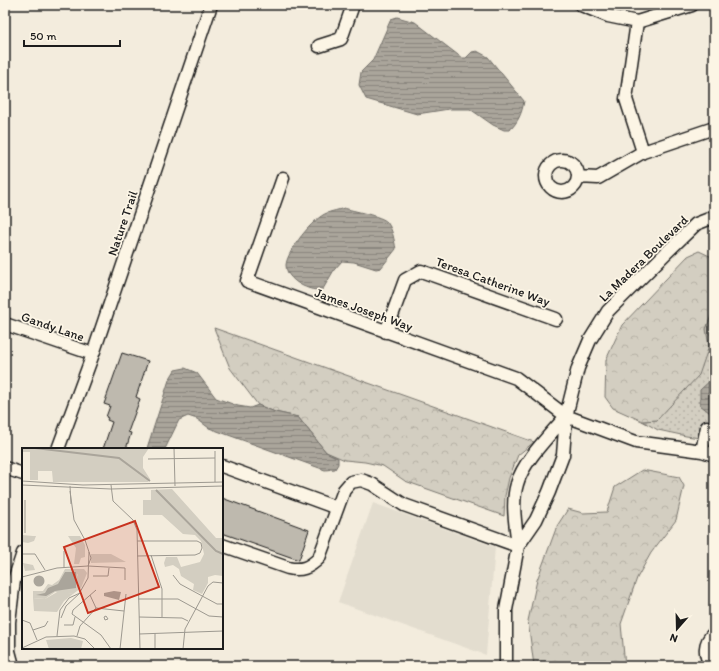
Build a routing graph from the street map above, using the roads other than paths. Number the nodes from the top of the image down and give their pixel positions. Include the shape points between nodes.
1 (211, 5) edge
2 (353, 5) edge
3 (581, 5) edge
4 (692, 5) edge
5 (638, 22) junction
6 (319, 46) dead end
7 (714, 128) edge
8 (643, 152) junction
9 (578, 177) dead end
10 (283, 178) dead end
11 (714, 217) edge
12 (556, 319) dead end
13 (5, 324) edge
14 (386, 332) junction
15 (93, 354) junction
16 (566, 416) junction
17 (707, 427) dead end
18 (58, 448) edge
19 (702, 451) junction
20 (714, 455) edge
21 (223, 466) edge
22 (5, 468) edge
23 (22, 474) edge
24 (337, 508) junction
25 (223, 545) edge
26 (518, 546) junction
27 (22, 555) edge
28 (9, 579) edge
29 (714, 633) edge
30 (13, 666) edge
31 (506, 666) edge
32 (712, 666) edge

1 - 15 street, Nature Trail
2 - 6 street via 341,39
3 - 5 street via 608,16
4 - 5 street
5 - 8 street via 626,99
7 - 8 street
8 - 9 street via 598,178
10 - 14 street, James Joseph Way via 247,281
11 - 16 street, La Madera Boulevard via 696,224 608,311 590,340 578,368
12 - 14 street, Teresa Catherine Way via 422,271 405,280
13 - 15 street, Gandy Lane
14 - 16 street, James Joseph Way via 516,378
15 - 18 street, Nature Trail
16 - 19 street, James Joseph Way via 636,442
16 - 26 street, La Madera Boulevard via 563,455 550,492 536,520
16 - 26 street, La Madera Boulevard via 525,467 517,484 514,509
17 - 19 street
19 - 20 street, James Joseph Way
21 - 24 street
22 - 23 street
24 - 25 street via 319,558 305,568 288,568
24 - 26 street via 344,490 351,482 361,480 372,484 404,505
26 - 31 street, La Madera Boulevard via 506,610
27 - 28 street
28 - 30 street via 9,651
29 - 32 street via 705,646 705,654

